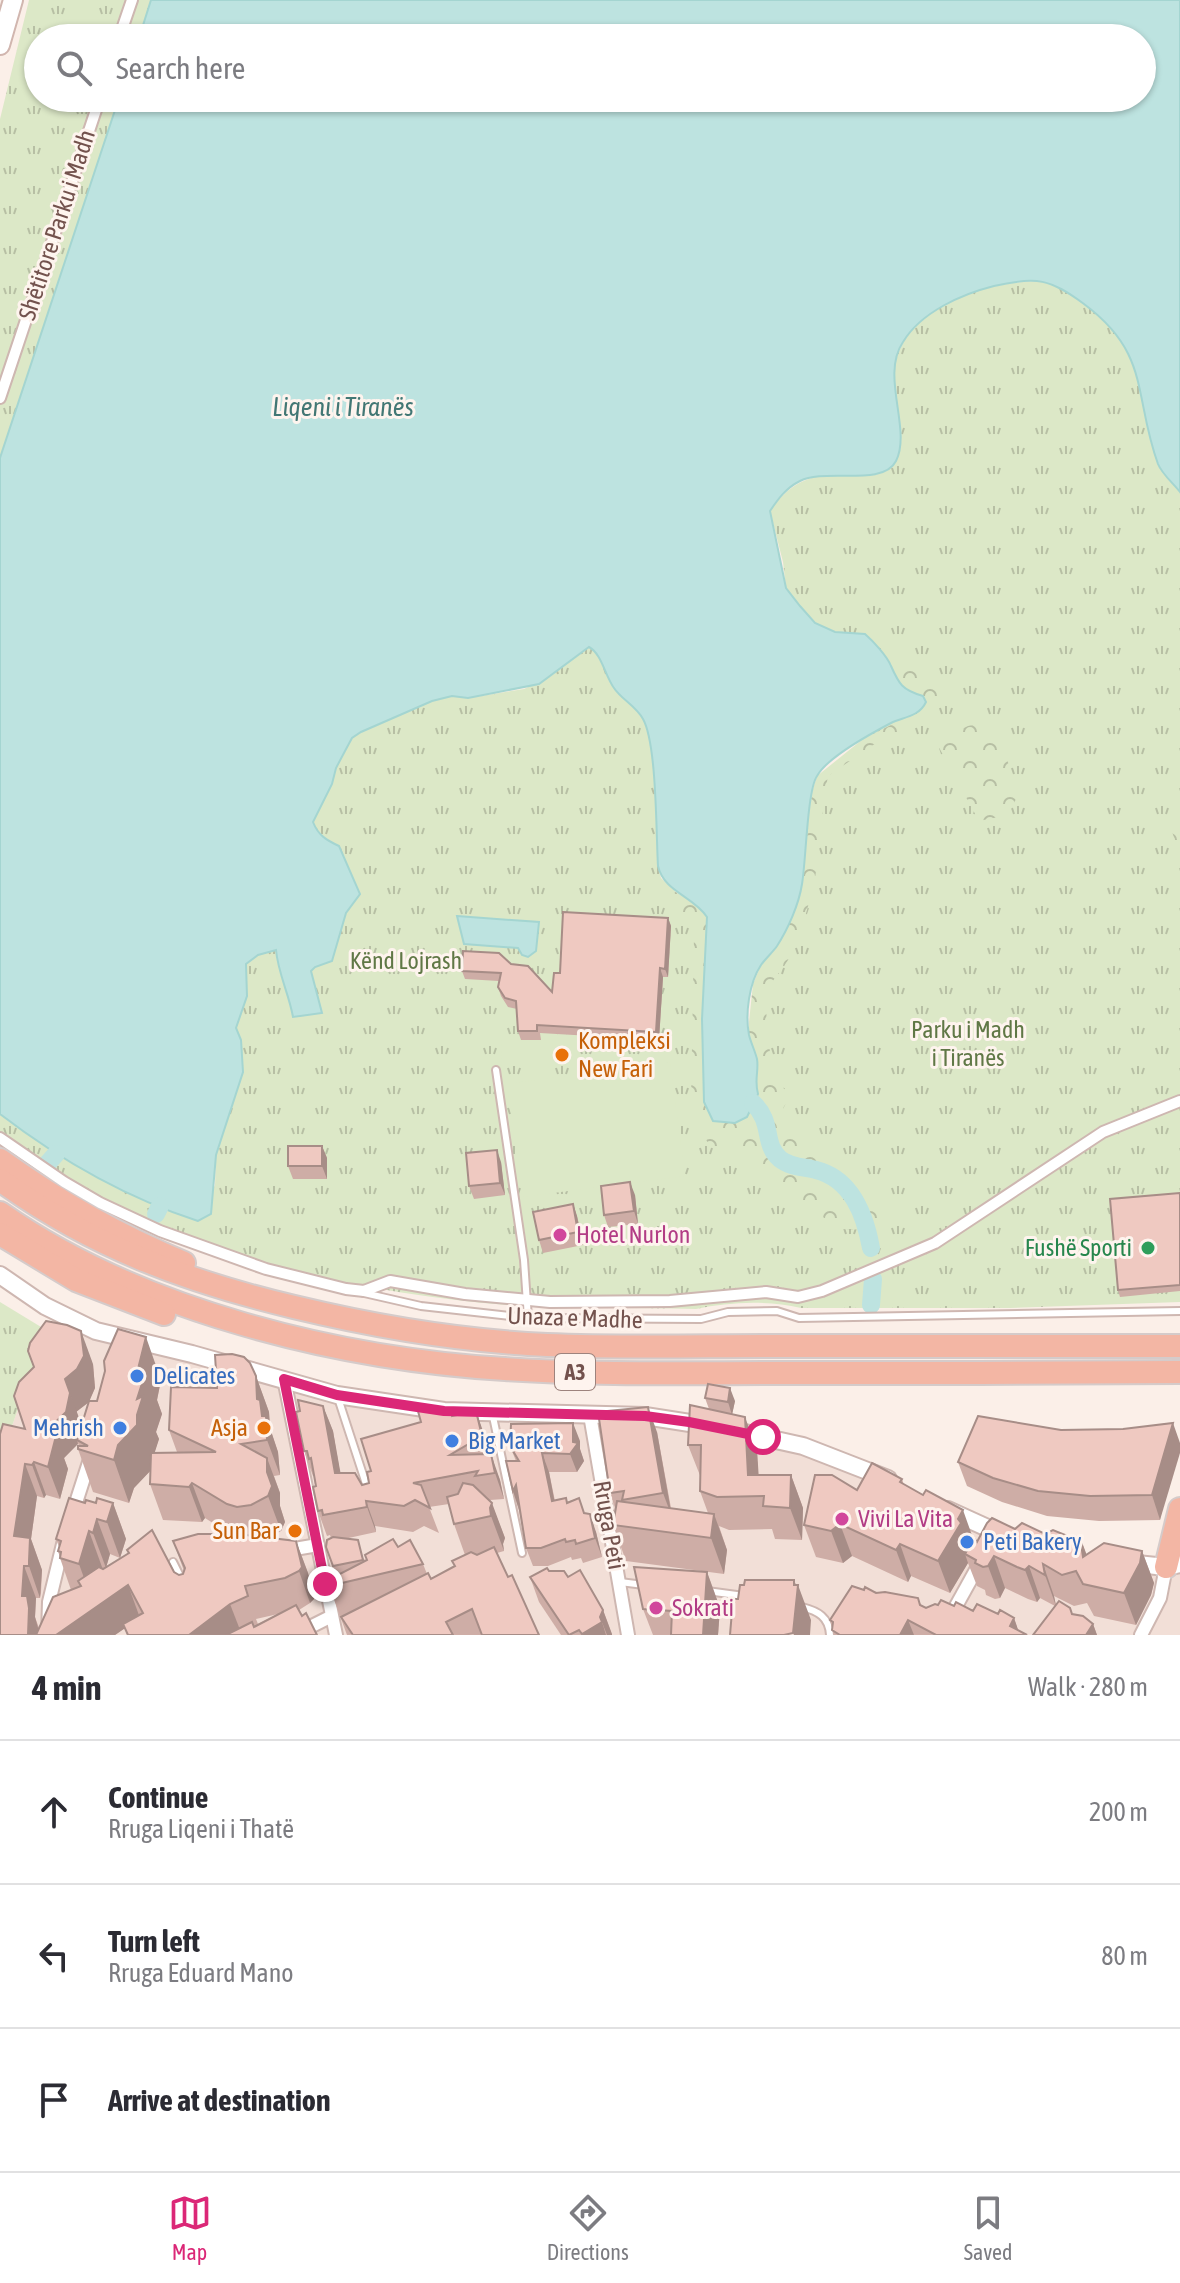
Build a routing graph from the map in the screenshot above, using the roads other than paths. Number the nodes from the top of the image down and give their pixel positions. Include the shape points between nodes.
1 (13, 0) edge
2 (132, 0) edge
3 (124, 24) edge
4 (0, 45) edge
5 (95, 112) edge
6 (0, 398) edge
7 (496, 1070) dead end
8 (1180, 1101) edge
9 (0, 1138) edge
10 (0, 1160) edge
11 (0, 1180) edge
12 (0, 1213) edge
13 (0, 1234) edge
14 (0, 1275) edge
15 (357, 1291) junction
16 (527, 1300) junction
17 (295, 1307) junction
18 (1180, 1311) edge
19 (528, 1318) junction
20 (260, 1327) junction
21 (1180, 1346) edge
22 (1180, 1372) edge
23 (284, 1379) junction
24 (337, 1395) junction
25 (492, 1412) junction
26 (590, 1415) junction
27 (95, 1442) edge
28 (898, 1483) edge
29 (937, 1504) edge
30 (373, 1505) edge
31 (1180, 1509) edge
32 (995, 1533) junction
33 (1015, 1538) edge
34 (318, 1545) junction
35 (273, 1553) edge
36 (522, 1553) edge
37 (179, 1561) edge
38 (1116, 1562) edge
39 (1176, 1566) edge
40 (619, 1582) junction
41 (651, 1585) edge
42 (186, 1590) edge
43 (698, 1590) edge
44 (746, 1597) edge
45 (792, 1604) edge
46 (330, 1617) junction
47 (48, 1635) edge
48 (294, 1635) edge
49 (336, 1635) edge
50 (628, 1635) edge
51 (830, 1635) edge
52 (940, 1635) edge
53 (1141, 1635) edge

1 - 4 main road
2 - 3 street
5 - 6 street, Shëtitore Parku i Madh
7 - 16 lane
8 - 16 street via 1103,1132 935,1243 806,1296 766,1292 670,1301
9 - 15 street via 88,1196 160,1231 266,1269
10 - 17 highway via 39,1188 132,1238 193,1266 271,1290
11 - 17 highway, Unaza e Madhe / A3 via 56,1218 146,1263
12 - 20 highway, A3 via 126,1284
13 - 20 highway via 76,1280 159,1313 220,1331
14 - 23 street via 77,1324 126,1342
15 - 16 street via 390,1281
15 - 19 lane via 421,1306
16 - 19 lane
17 - 21 highway, Unaza e Madhe / A3 via 433,1335 549,1345
18 - 19 lane via 799,1318 777,1311 728,1312 701,1319
20 - 22 highway, A3 via 383,1355 503,1369
23 - 24 street
23 - 34 street
24 - 25 street via 444,1411
24 - 30 lane
25 - 26 street
25 - 36 lane
26 - 28 street via 645,1416 749,1434 803,1446
26 - 40 street, Rruga Peti
27 - 47 street via 55,1566
29 - 32 street
31 - 39 highway
32 - 33 street
32 - 52 street
34 - 35 street
34 - 46 street
37 - 42 lane
38 - 39 street
39 - 53 street
40 - 41 lane
40 - 50 street, Rruga Peti
43 - 44 lane
45 - 51 lane via 817,1611 827,1620
46 - 48 street
46 - 49 street

